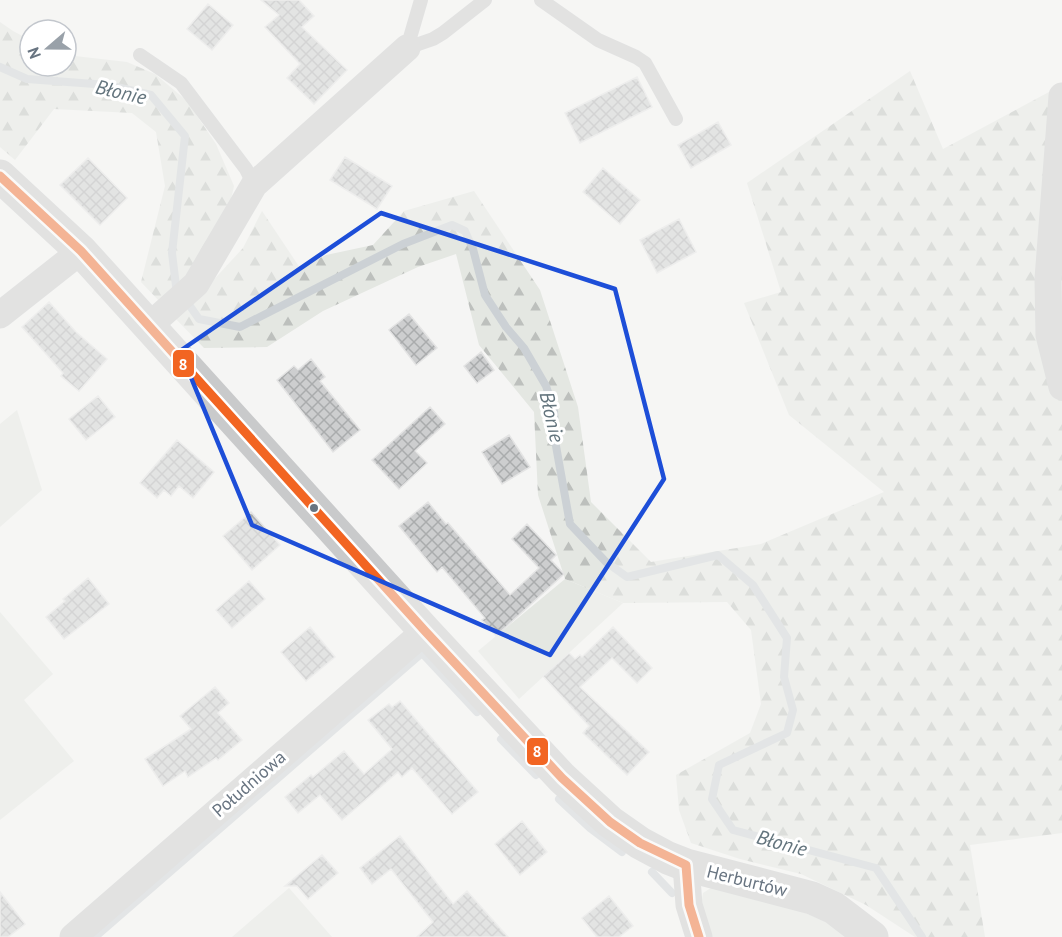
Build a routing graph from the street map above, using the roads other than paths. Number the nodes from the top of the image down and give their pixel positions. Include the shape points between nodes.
1 (421, 0) edge
2 (485, 0) edge
3 (541, 0) edge
4 (407, 48) junction
5 (140, 55) dead end
6 (1062, 96) edge
7 (676, 119) dead end
8 (0, 176) edge
9 (254, 185) junction
10 (81, 251) junction
11 (0, 315) edge
12 (157, 320) junction
13 (1062, 387) edge
14 (425, 631) junction
15 (686, 865) junction
16 (73, 937) edge
17 (699, 937) edge
18 (872, 937) edge

1 - 4 lane
2 - 4 lane via 443,33
3 - 7 lane via 598,40 645,63
4 - 9 street
5 - 9 lane via 181,84
6 - 13 street via 1048,279 1049,335
8 - 10 street, Herburtów
9 - 12 street via 196,284
10 - 11 street
10 - 12 street, Herburtów
12 - 14 street, Herburtów
14 - 15 street, Herburtów via 562,778 610,822 640,843
14 - 16 street, Południowa
15 - 17 street via 689,905
15 - 18 street, Herburtów via 812,898 834,908

